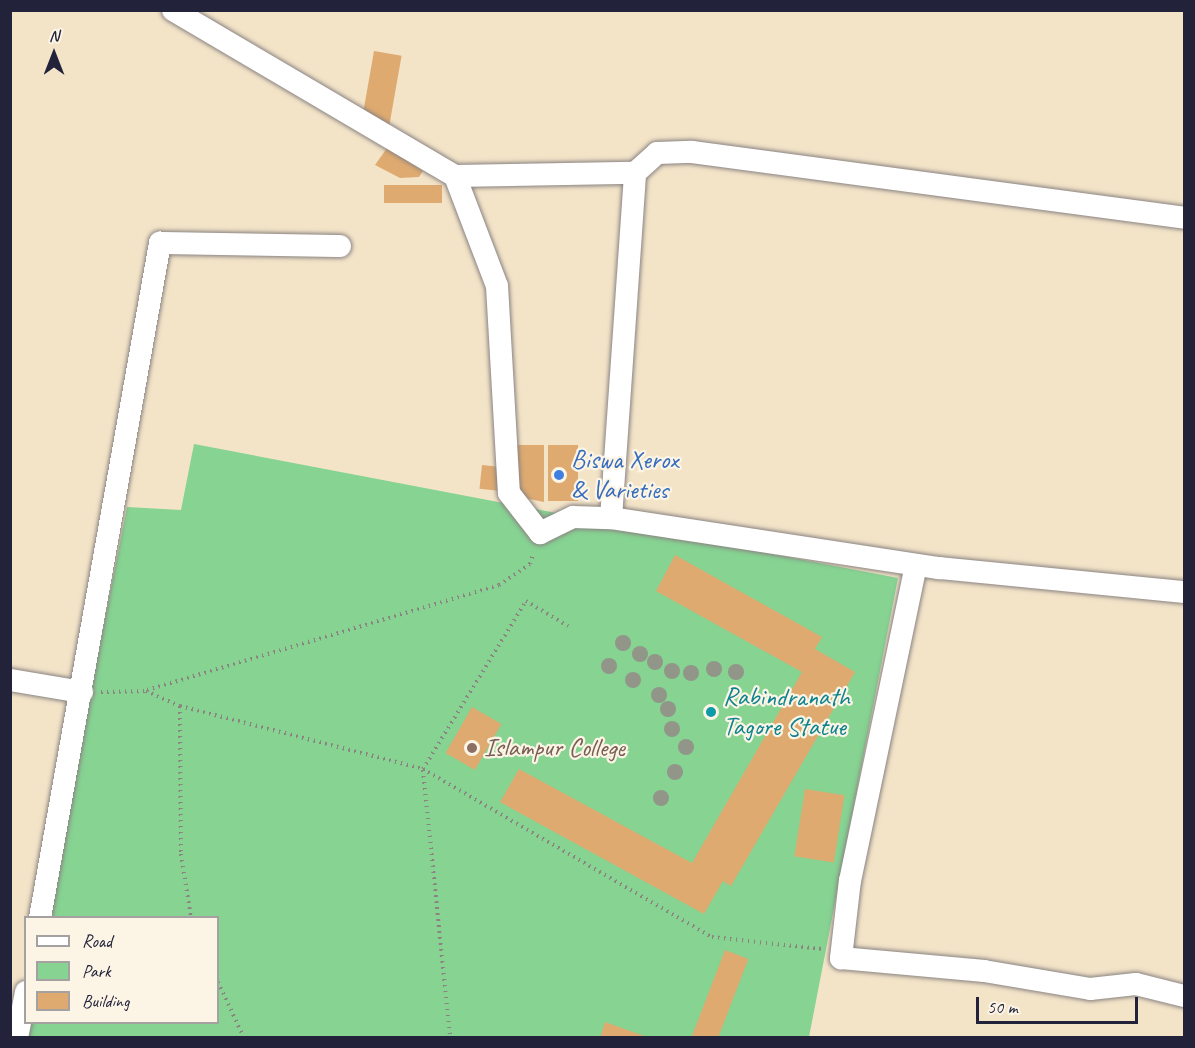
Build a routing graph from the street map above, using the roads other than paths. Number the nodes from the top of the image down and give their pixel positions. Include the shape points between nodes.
1 (173, 10) edge
2 (635, 173) junction
3 (455, 176) junction
4 (1185, 218) edge
5 (340, 246) dead end
6 (611, 518) junction
7 (916, 565) junction
8 (1185, 592) edge
9 (10, 680) edge
10 (82, 692) junction
11 (40, 916) edge
12 (1185, 996) edge
13 (24, 1002) edge
14 (17, 1038) edge

1 - 3 street
2 - 3 street
2 - 4 street via 657,153 692,152
2 - 6 street
3 - 6 street via 497,286 509,493 540,533 573,517
5 - 10 street via 160,243
6 - 7 street
7 - 8 street via 1114,589
7 - 12 street via 850,880 841,958 984,971 1090,988 1136,984
9 - 10 street
10 - 11 street
13 - 14 street

